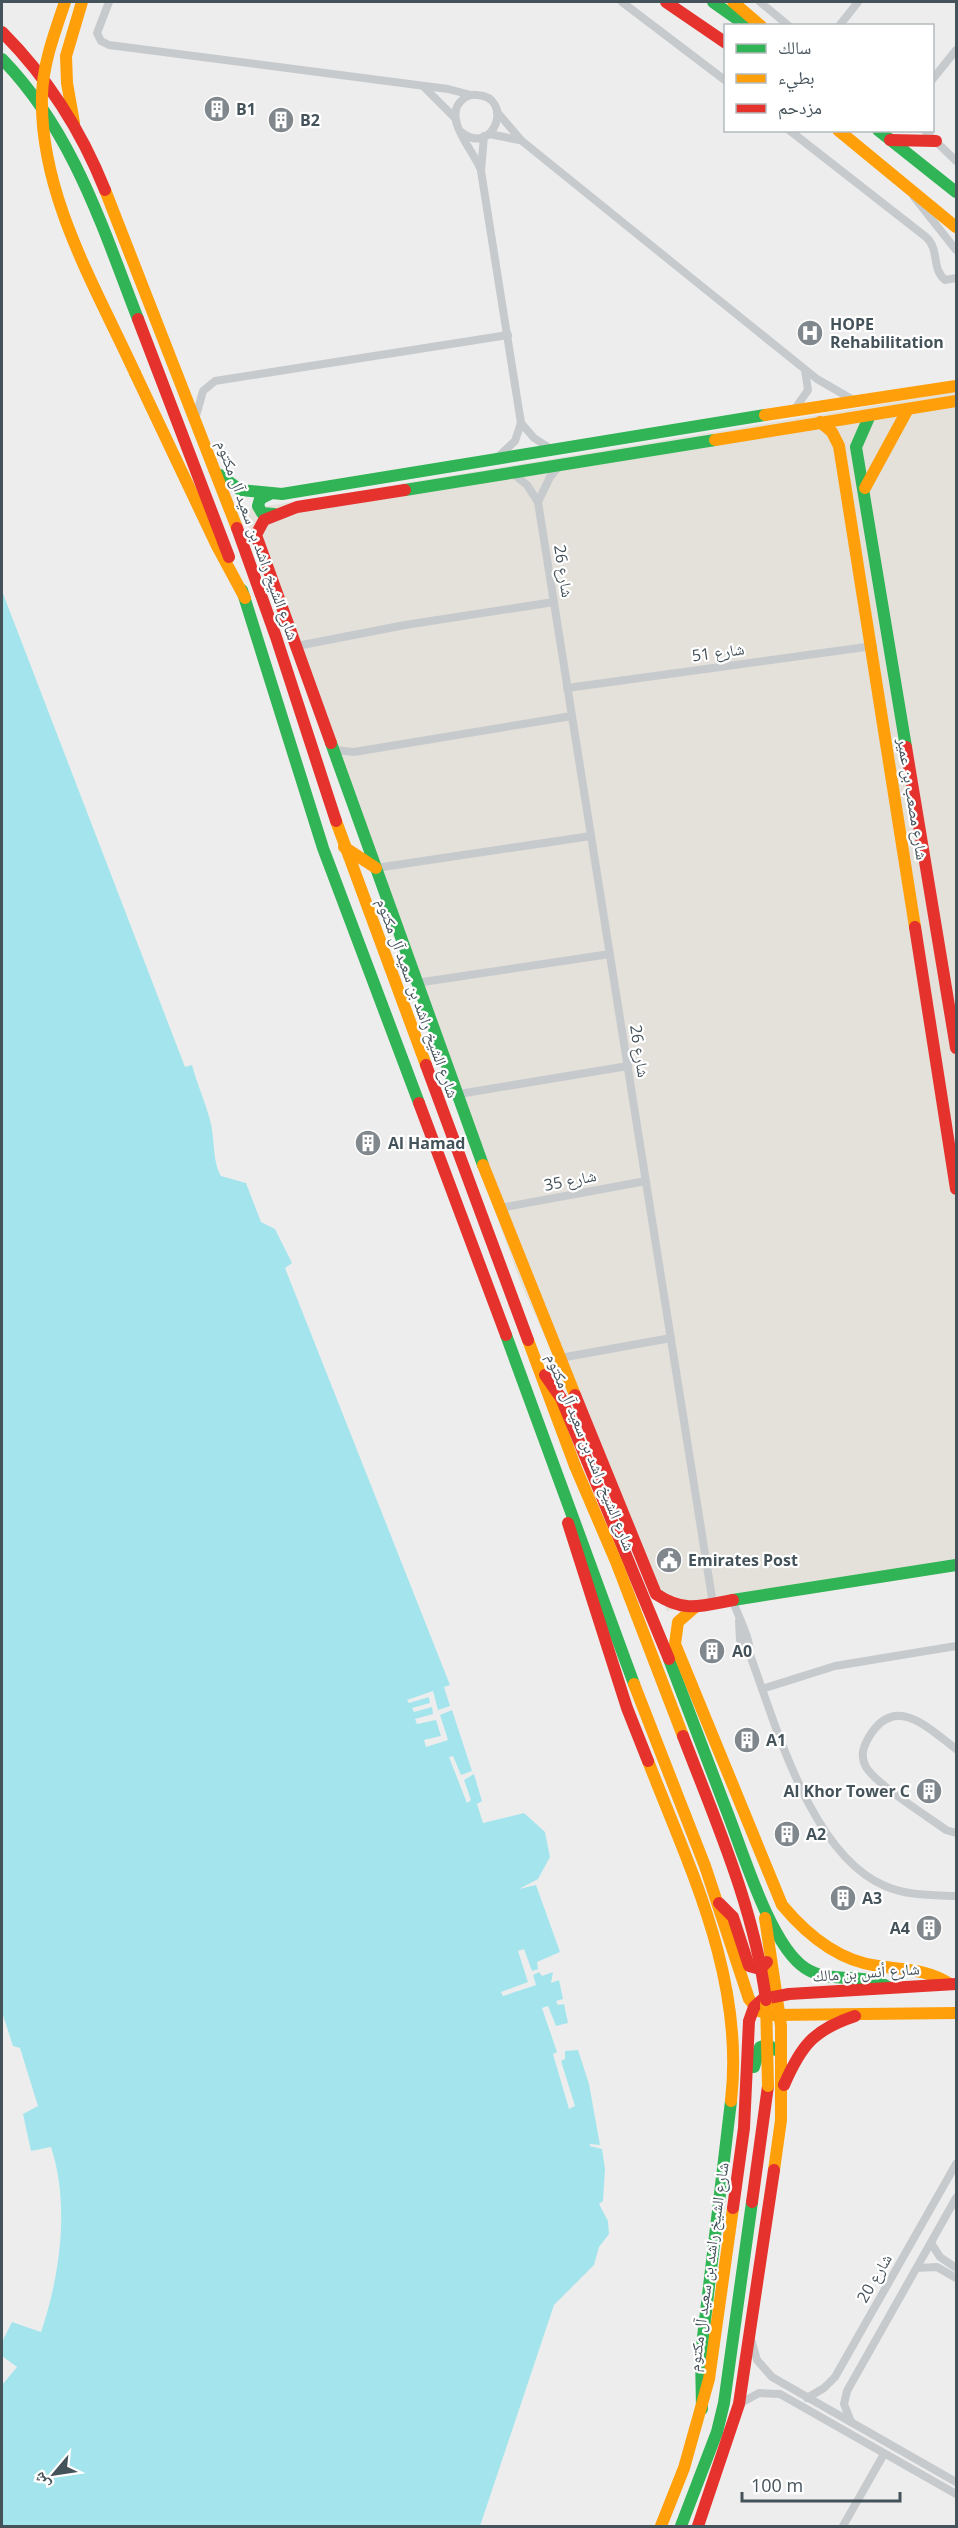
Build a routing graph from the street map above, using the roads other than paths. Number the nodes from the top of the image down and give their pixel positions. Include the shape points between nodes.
1 (65, 2) edge
2 (82, 2) edge
3 (88, 2) edge
4 (109, 2) edge
5 (622, 2) edge
6 (666, 2) edge
7 (713, 2) edge
8 (733, 2) edge
9 (760, 2) edge
10 (858, 2) edge
11 (76, 21) junction
12 (744, 24) edge
13 (759, 24) edge
14 (787, 24) edge
15 (841, 24) edge
16 (2, 32) edge
17 (724, 42) edge
18 (957, 50) edge
19 (2, 59) edge
20 (724, 79) edge
21 (934, 79) edge
22 (425, 87) junction
23 (471, 95) junction
24 (497, 112) junction
25 (455, 118) junction
26 (74, 123) junction
27 (461, 132) junction
28 (792, 132) edge
29 (841, 132) edge
30 (880, 132) edge
31 (926, 132) edge
32 (487, 135) junction
33 (889, 140) junction
34 (522, 141) junction
35 (936, 141) junction
36 (957, 161) edge
37 (482, 171) junction
38 (906, 184) junction
39 (957, 192) edge
40 (957, 227) edge
41 (957, 249) edge
42 (957, 278) edge
43 (508, 335) junction
44 (805, 369) junction
45 (957, 386) edge
46 (957, 401) edge
47 (858, 402) junction
48 (909, 409) junction
49 (790, 412) junction
50 (870, 415) junction
51 (196, 416) junction
52 (820, 422) junction
53 (521, 423) junction
54 (839, 446) junction
55 (856, 447) junction
56 (554, 450) junction
57 (493, 460) junction
58 (562, 463) junction
59 (217, 472) junction
60 (511, 472) junction
61 (865, 488) junction
62 (270, 494) junction
63 (538, 502) junction
64 (274, 514) junction
65 (245, 598) junction
66 (554, 602) junction
67 (287, 617) junction
68 (276, 637) junction
69 (297, 646) junction
70 (873, 646) junction
71 (567, 688) junction
72 (572, 716) junction
73 (334, 750) junction
74 (591, 836) junction
75 (344, 847) junction
76 (376, 868) junction
77 (610, 954) junction
78 (416, 983) junction
79 (957, 1048) edge
80 (628, 1066) junction
81 (459, 1094) junction
82 (646, 1181) junction
83 (957, 1189) edge
84 (500, 1208) junction
85 (513, 1241) junction
86 (499, 1265) junction
87 (671, 1338) junction
88 (560, 1358) junction
89 (540, 1369) junction
90 (566, 1409) junction
91 (587, 1424) junction
92 (558, 1472) junction
93 (957, 1565) edge
94 (733, 1601) junction
95 (713, 1604) junction
96 (698, 1606) junction
97 (957, 1646) edge
98 (762, 1689) junction
99 (957, 1749) edge
100 (725, 1766) junction
101 (716, 1783) junction
102 (957, 1833) edge
103 (957, 1896) edge
104 (718, 1902) junction
105 (762, 1902) junction
106 (767, 1931) junction
107 (953, 1984) edge
108 (888, 1987) junction
109 (778, 1995) junction
110 (754, 2006) junction
111 (866, 2012) junction
112 (957, 2013) edge
113 (780, 2014) junction
114 (747, 2079) junction
115 (782, 2089) junction
116 (781, 2120) junction
117 (957, 2164) edge
118 (957, 2198) edge
119 (931, 2243) junction
120 (917, 2268) junction
121 (955, 2272) edge
122 (751, 2338) junction
123 (835, 2377) junction
124 (850, 2386) junction
125 (807, 2397) junction
126 (739, 2403) junction
127 (702, 2409) junction
128 (851, 2422) junction
129 (884, 2454) junction
130 (957, 2482) edge
131 (957, 2494) edge
132 (661, 2526) edge
133 (681, 2526) edge
134 (698, 2526) edge
135 (843, 2526) edge

1 - 65 main road, bridge via 44,73 41,113 45,152 73,232 135,373
2 - 11 main road
3 - 11 main road
4 - 22 street via 97,33 109,45
5 - 20 street
6 - 17 main road
7 - 12 main road
8 - 13 main road
9 - 14 street
10 - 15 street
11 - 26 main road via 65,70
16 - 26 main road, شارع الشيخ راشد بن سعيد آل مكتوم via 36,67
18 - 21 street
19 - 65 main road, شارع الشيخ راشد بن سعيد آل مكتوم via 41,102 82,177
22 - 23 street
22 - 25 street
23 - 24 street via 485,96
23 - 25 street via 458,104
24 - 32 street via 495,126
24 - 34 street
25 - 27 street
26 - 51 main road, شارع الشيخ راشد بن سعيد آل مكتوم via 91,156
27 - 32 street via 474,138
27 - 37 street
28 - 42 street via 926,237 935,249 939,274 945,280
29 - 38 main road
30 - 33 main road
31 - 35 street
32 - 34 street
32 - 37 street
33 - 35 main road
33 - 39 main road
34 - 44 street
35 - 36 street
37 - 43 street
38 - 40 main road
38 - 41 street via 929,219
43 - 51 street via 215,381 203,391
43 - 53 street
44 - 47 street
44 - 49 street via 806,397
45 - 47 main road
46 - 48 main road
47 - 49 main road
48 - 50 main road
48 - 61 main road
49 - 56 main road
50 - 52 main road
50 - 55 main road
51 - 59 main road, شارع الشيخ راشد بن سعيد آل مكتوم
52 - 54 main road, شارع مصعب بن عمير via 832,432
52 - 58 main road
53 - 56 street via 534,438
53 - 57 street via 509,449
54 - 55 main road via 848,439
54 - 70 main road, شارع مصعب بن عمير
55 - 61 main road, شارع مصعب بن عمير
56 - 57 main road
57 - 62 main road
58 - 60 main road
58 - 63 street
59 - 62 main road via 240,490
59 - 68 main road, شارع الشيخ راشد بن سعيد آل مكتوم
60 - 63 street, شارع 26 via 527,485
60 - 64 main road
61 - 79 main road, شارع مصعب بن عمير
62 - 64 main road via 260,499 258,506 265,514
63 - 66 street, شارع 26
64 - 67 main road via 260,524 257,540
65 - 92 main road, شارع الشيخ راشد بن سعيد آل مكتوم via 327,858
66 - 69 street
66 - 71 street, شارع 26
67 - 68 main road
67 - 69 main road
68 - 75 main road, شارع الشيخ راشد بن سعيد آل مكتوم
69 - 73 main road
70 - 71 street, شارع 51
70 - 83 main road, شارع مصعب بن عمير
71 - 72 street, شارع 26
72 - 73 street via 354,752
72 - 74 street, شارع 26
73 - 76 main road
74 - 76 street
74 - 77 street, شارع 26
75 - 76 main road
75 - 86 main road, شارع الشيخ راشد بن سعيد آل مكتوم
76 - 78 main road
77 - 78 street
77 - 80 street, شارع 26
78 - 81 main road
80 - 81 street
80 - 82 street, شارع 26
81 - 84 main road
82 - 84 street, شارع 35
82 - 87 street, شارع 26
84 - 85 main road
85 - 86 main road
85 - 88 main road
86 - 89 main road, شارع الشيخ راشد بن سعيد آل مكتوم
87 - 88 street
87 - 95 street, شارع 26
88 - 91 main road
89 - 90 main road
89 - 133 main road, شارع الشيخ راشد بن سعيد آل مكتوم, bridge via 731,1859 762,1969 768,2015 768,2086 724,2403
90 - 91 main road
90 - 101 main road
91 - 96 main road via 656,1594 674,1606
92 - 104 main road, شارع الشيخ راشد بن سعيد آل مكتوم via 642,1707
92 - 127 main road via 567,1518 599,1626 714,1930 731,2010 732,2091 700,2354
93 - 94 main road
94 - 95 main road
94 - 98 street via 740,1640
95 - 96 main road
96 - 100 main road via 679,1620 674,1631 675,1644
97 - 98 street via 836,1666
98 - 103 street via 808,1802 847,1859 870,1878 897,1891
99 - 102 street via 915,1719 901,1716 881,1720 862,1752 875,1777 946,1830
100 - 101 main road
100 - 107 main road via 773,1888 793,1918 848,1958 878,1966 918,1969
101 - 105 main road
104 - 106 main road via 733,1917 752,1968 763,1967 767,1961
104 - 110 main road, شارع الشيخ راشد بن سعيد آل مكتوم via 745,1990
105 - 106 main road
105 - 108 main road via 789,1955 805,1970 835,1980 873,1979
106 - 109 main road
107 - 108 main road, شارع أنس بن مالك
108 - 109 main road, شارع أنس بن مالك
109 - 110 main road via 760,1999
109 - 113 main road
110 - 113 main road via 765,2014
110 - 114 main road, شارع الشيخ راشد بن سعيد آل مكتوم via 749,2020
111 - 112 main road
111 - 113 main road
111 - 115 main road via 813,2034 797,2055
113 - 115 main road
114 - 116 main road via 758,2050 765,2046 775,2049 779,2056 777,2093
114 - 127 main road, شارع الشيخ راشد بن سعيد آل مكتوم via 738,2178
115 - 116 main road
116 - 122 main road
117 - 123 street, شارع 20
118 - 119 street, شارع 20
119 - 120 street, شارع 20
119 - 121 street
120 - 121 street via 932,2266
120 - 124 street, شارع 20
122 - 125 street via 757,2360 765,2371
122 - 126 main road
123 - 124 street
123 - 125 street, شارع 20
124 - 128 street, شارع 20 via 844,2404
125 - 128 street
126 - 129 street via 759,2393 780,2394
126 - 134 main road
127 - 132 main road, شارع الشيخ راشد بن سعيد آل مكتوم
128 - 130 street
129 - 131 street
129 - 135 street

